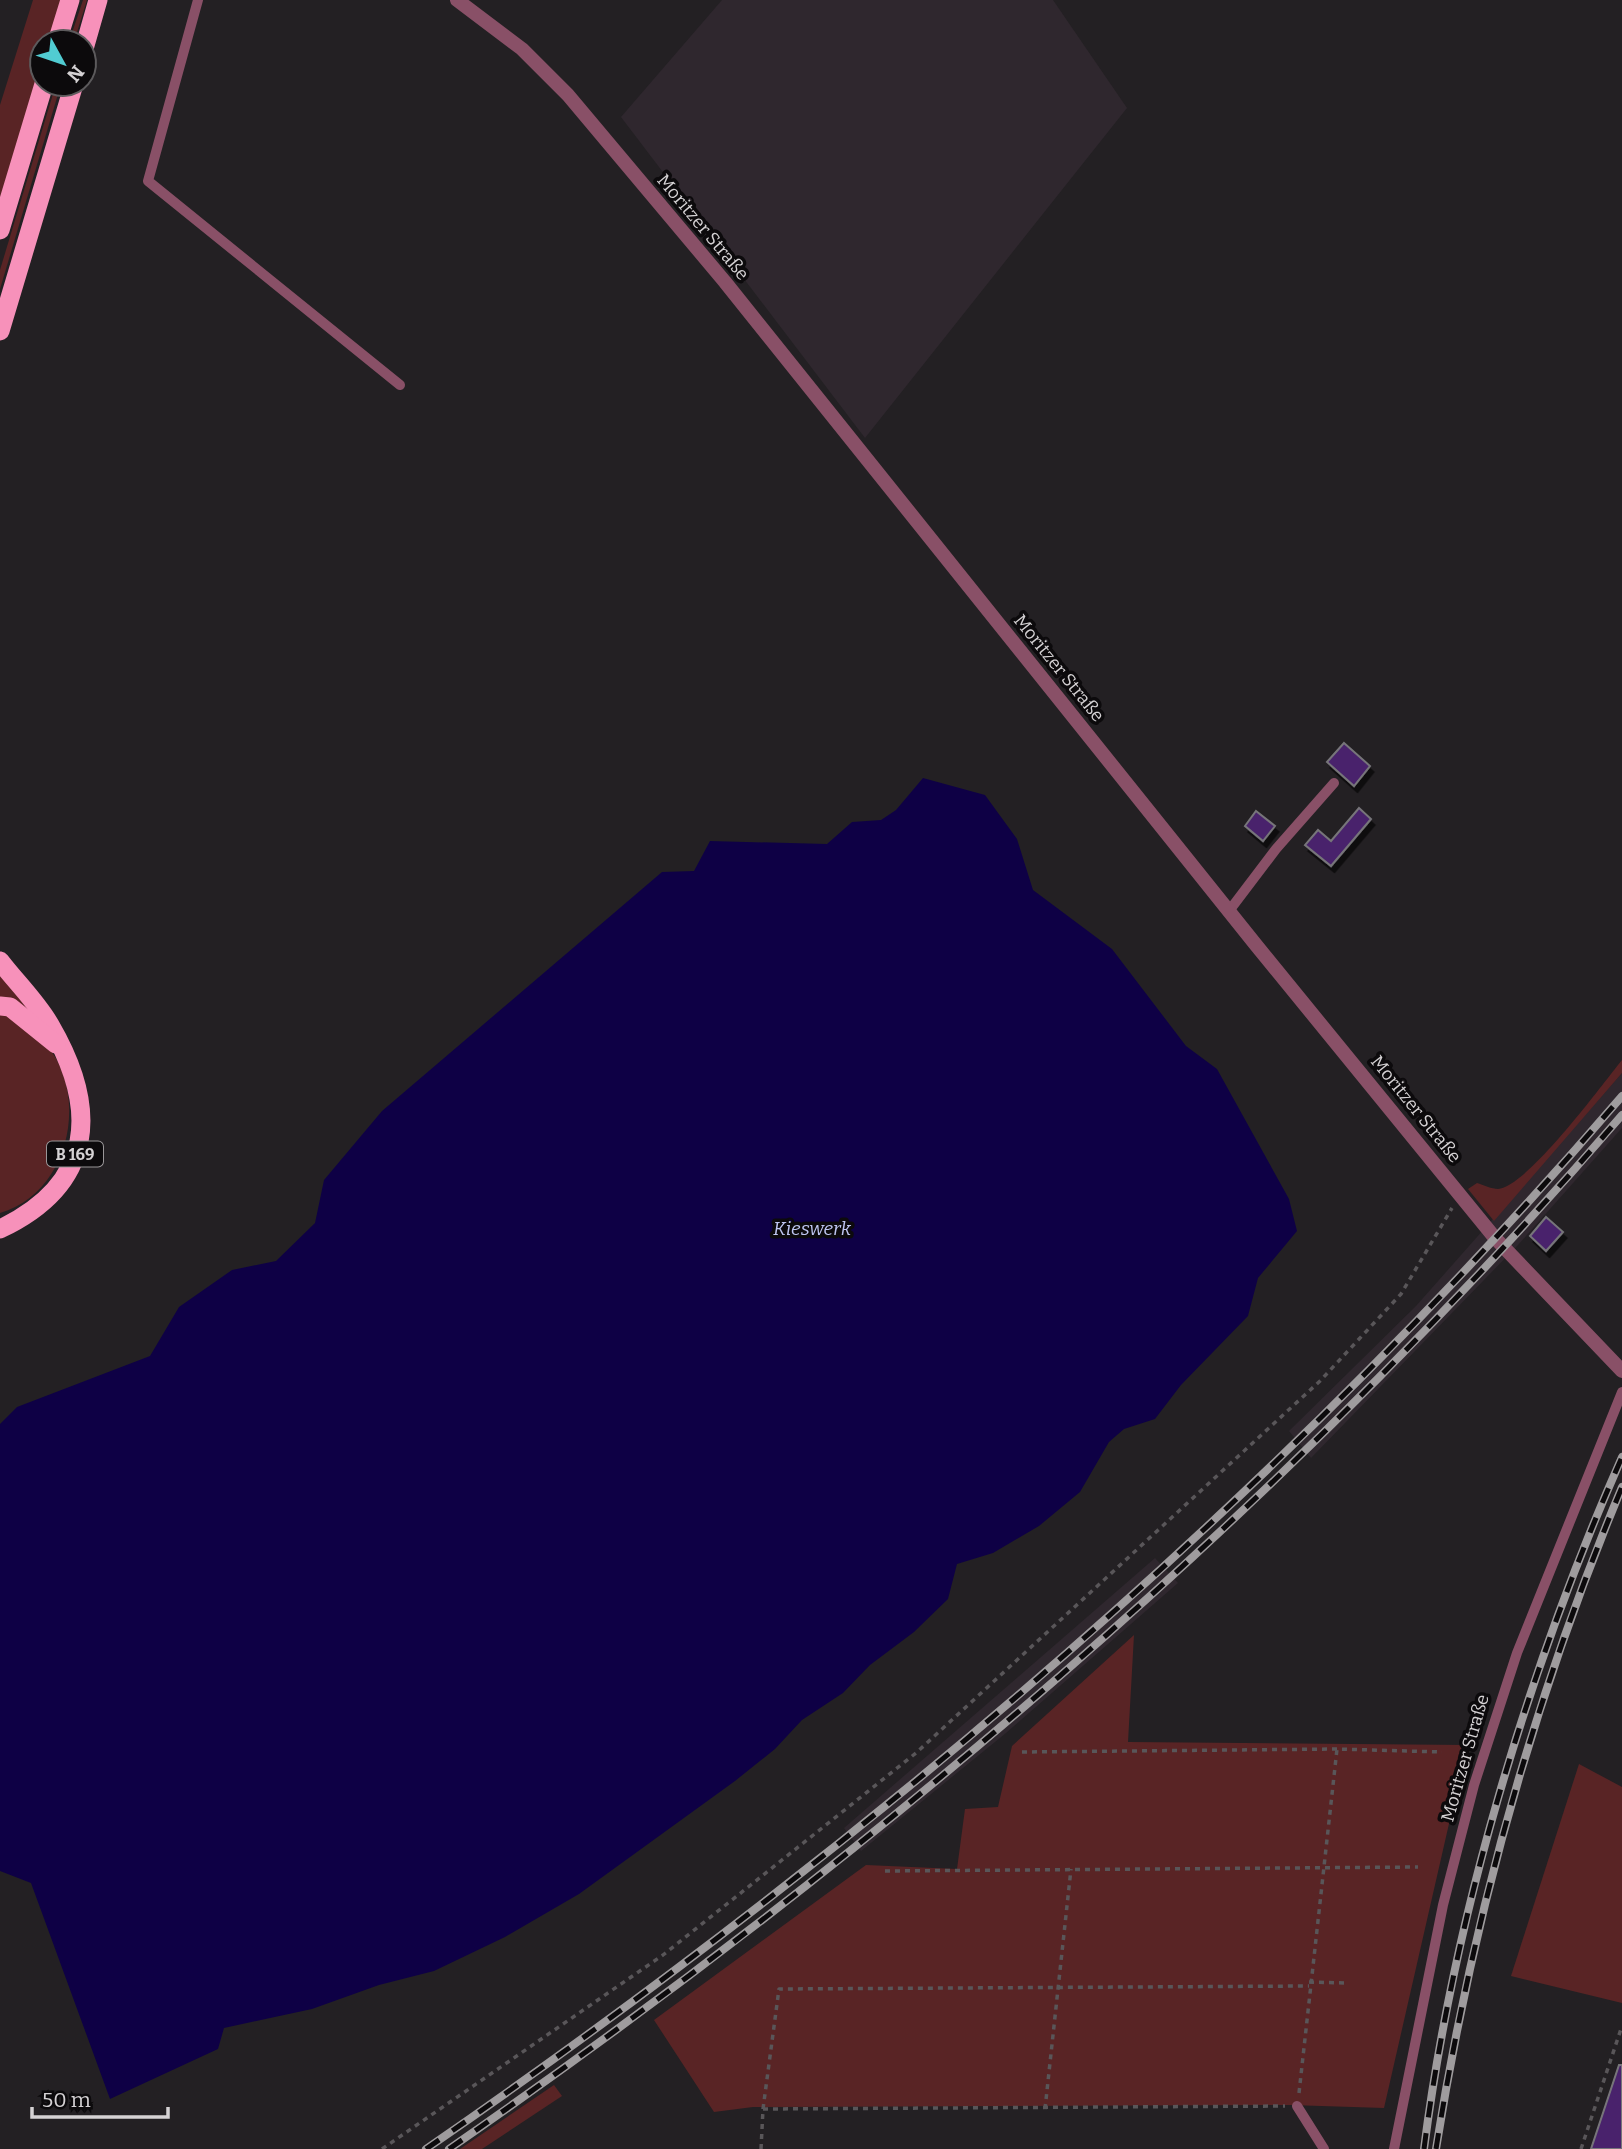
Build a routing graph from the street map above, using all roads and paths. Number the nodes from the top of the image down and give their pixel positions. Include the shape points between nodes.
1 (70, 0) edge
2 (99, 0) edge
3 (198, 0) edge
4 (457, 0) edge
5 (61, 28) edge
6 (90, 28) edge
7 (40, 98) edge
8 (70, 98) edge
9 (0, 230) edge
10 (0, 331) edge
11 (400, 385) dead end
12 (1334, 783) dead end
13 (1229, 911) junction
14 (0, 961) edge
15 (0, 1006) edge
16 (61, 1048) junction
17 (1459, 1194) junction
18 (0, 1229) edge
19 (1622, 1371) edge
20 (1622, 1392) edge
21 (1337, 1749) junction
22 (1022, 1752) dead end
23 (1442, 1752) dead end
24 (1323, 1866) junction
25 (1418, 1867) dead end
26 (1071, 1869) junction
27 (885, 1871) dead end
28 (1348, 1983) dead end
29 (1309, 1984) junction
30 (1059, 1988) junction
31 (1622, 2026) edge
32 (1297, 2106) junction
33 (763, 2109) junction
34 (1045, 2109) junction
35 (382, 2149) edge
36 (761, 2149) edge
37 (1324, 2149) edge
38 (1394, 2149) edge
39 (1581, 2149) edge

1 - 5 highway
2 - 6 highway
3 - 11 lane via 148,181
4 - 13 street, Moritzer Straße via 522,49 568,95 725,282
7 - 9 highway
8 - 10 highway
12 - 13 lane
13 - 17 street, Moritzer Straße
14 - 16 highway, B 169 via 49,1023
15 - 16 highway, B 169 via 10,1007
16 - 18 highway, B 169 via 80,1098 80,1142 61,1185 32,1214
17 - 19 street, Moritzer Straße
17 - 35 path via 1401,1294 1321,1381 916,1753 663,1955
20 - 38 lane, Moritzer Straße via 1517,1653 1474,1785 1443,1905
21 - 22 path
21 - 23 path
21 - 24 path
24 - 25 path
24 - 26 path
24 - 29 path
26 - 27 path
26 - 30 path
28 - 29 path
29 - 30 path
29 - 32 path
30 - 33 path via 779,1989
30 - 34 path
31 - 39 path
32 - 34 path
32 - 37 lane
33 - 34 path
33 - 36 path

